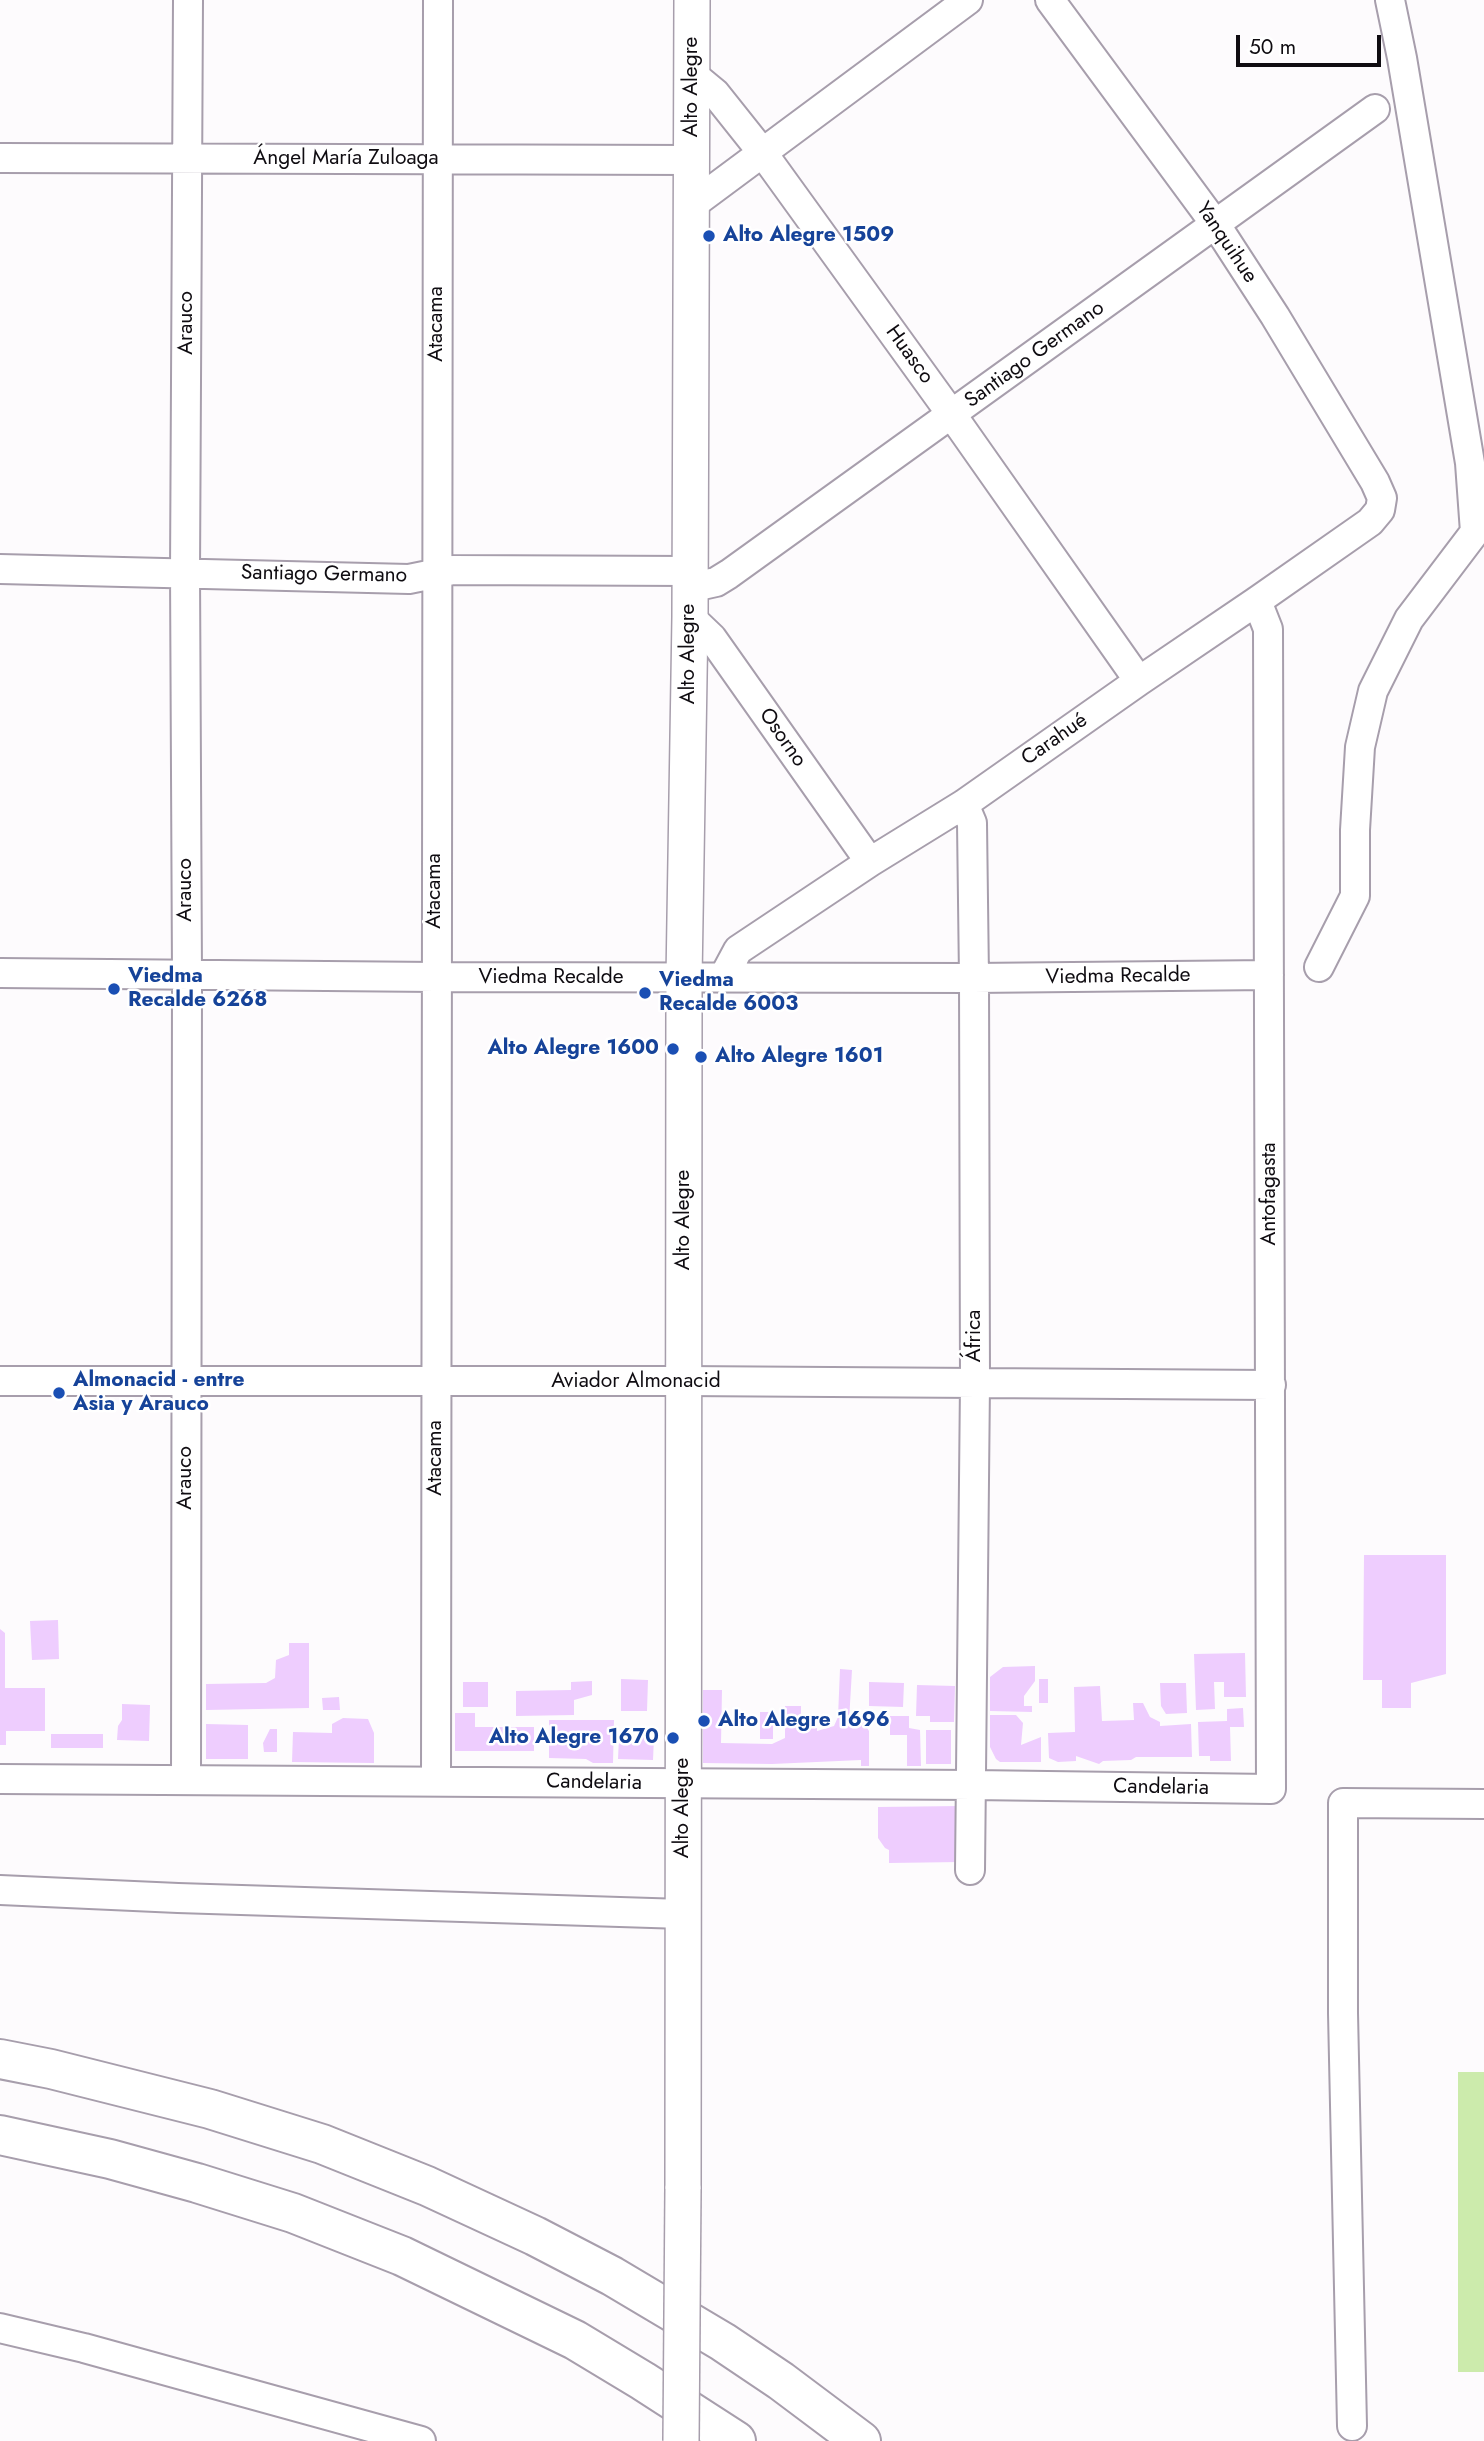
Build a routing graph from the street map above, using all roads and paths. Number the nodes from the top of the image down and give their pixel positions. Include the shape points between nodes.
1 (188, 0) edge
2 (438, 0) edge
3 (692, 0) edge
4 (968, 0) edge
5 (1050, 0) edge
6 (1390, 0) edge
7 (692, 74) junction
8 (1375, 109) dead end
9 (762, 152) junction
10 (0, 158) edge
11 (188, 158) junction
12 (438, 159) junction
13 (692, 160) junction
14 (692, 205) junction
15 (1216, 225) junction
16 (952, 415) junction
17 (1382, 498) joint
18 (0, 569) edge
19 (184, 572) junction
20 (437, 573) junction
21 (689, 592) junction
22 (1257, 601) junction
23 (1139, 681) junction
24 (964, 804) junction
25 (870, 862) junction
26 (1319, 967) dead end
27 (0, 972) edge
28 (187, 975) junction
29 (1269, 975) junction
30 (435, 977) junction
31 (684, 978) junction
32 (723, 978) junction
33 (974, 978) junction
34 (0, 1381) edge
35 (186, 1381) junction
36 (684, 1381) junction
37 (436, 1382) junction
38 (975, 1383) junction
39 (1271, 1385) junction
40 (0, 1779) edge
41 (186, 1780) junction
42 (436, 1781) junction
43 (682, 1784) junction
44 (973, 1785) junction
45 (1271, 1789) joint
46 (1484, 1804) edge
47 (970, 1870) dead end
48 (0, 1890) edge
49 (683, 1914) junction
50 (0, 2032) edge
51 (0, 2059) edge
52 (0, 2135) edge
53 (0, 2154) edge
54 (0, 2328) edge
55 (723, 2342) junction
56 (780, 2381) junction
57 (1352, 2426) dead end
58 (421, 2441) edge
59 (681, 2441) edge
60 (699, 2441) edge
61 (736, 2441) edge
62 (861, 2441) edge
63 (879, 2441) edge

1 - 11 street, Arauco
2 - 12 street, Atacama
3 - 7 main road, Alto Alegre
4 - 9 street
5 - 15 street, Yanquihue
6 - 26 street via 1469,463 1475,532 1409,619 1373,691 1360,747 1355,895
7 - 9 street, Huasco via 715,93
7 - 13 main road, Alto Alegre
8 - 15 street, Santiago Germano
9 - 14 street
9 - 16 street, Huasco
10 - 11 street, Ángel María Zuloaga
11 - 12 street, Ángel María Zuloaga
11 - 19 street, Arauco
12 - 13 street, Ángel María Zuloaga
12 - 20 street, Atacama
13 - 14 main road, Alto Alegre
14 - 21 main road, Alto Alegre
15 - 16 street, Santiago Germano
15 - 17 street, Yanquihue
16 - 21 street, Santiago Germano via 729,574
16 - 23 street, Huasco
17 - 22 street, Carahué via 1380,510 1370,522
18 - 19 street, Santiago Germano
19 - 20 street, Santiago Germano via 409,579
19 - 28 street, Arauco
20 - 21 street, Santiago Germano via 453,570
20 - 30 street, Atacama
21 - 25 street, Osorno via 712,639
21 - 31 main road, Alto Alegre
22 - 23 street, Carahué
22 - 29 street, Antofagasta via 1268,629
23 - 24 street, Carahué
24 - 25 street, Carahué
24 - 33 street, África via 972,823
25 - 32 street, Carahué via 738,950
27 - 28 street, Viedma Recalde
28 - 30 street, Viedma Recalde
28 - 35 street, Arauco
29 - 33 street, Viedma Recalde
29 - 39 street, Antofagasta
30 - 31 street, Viedma Recalde
30 - 37 street, Atacama
31 - 32 street, Viedma Recalde
31 - 36 main road, Alto Alegre
32 - 33 street, Viedma Recalde
33 - 38 street, África
34 - 35 street, Aviador Almonacid
35 - 37 street, Aviador Almonacid
35 - 41 street, Arauco
36 - 37 street, Aviador Almonacid
36 - 38 street, Aviador Almonacid
36 - 43 main road, Alto Alegre
37 - 42 street, Atacama
38 - 39 street, Aviador Almonacid
38 - 44 street, África
39 - 45 street, Antofagasta
40 - 41 street, Candelaria
41 - 42 street, Candelaria
42 - 43 street, Candelaria
43 - 44 street, Candelaria
43 - 49 main road, Alto Alegre
44 - 45 street, Candelaria
44 - 47 street, África
46 - 57 street via 1343,1803
48 - 49 street
49 - 59 main road, Alto Alegre, bridge
50 - 55 highway via 213,2084 442,2164 550,2214
51 - 55 highway via 186,2102 323,2144 535,2236
52 - 61 highway via 197,2183 293,2213 402,2256 575,2340
53 - 60 highway via 190,2202 287,2233 396,2277 568,2360
54 - 58 street
55 - 56 highway
56 - 62 highway
56 - 63 highway

